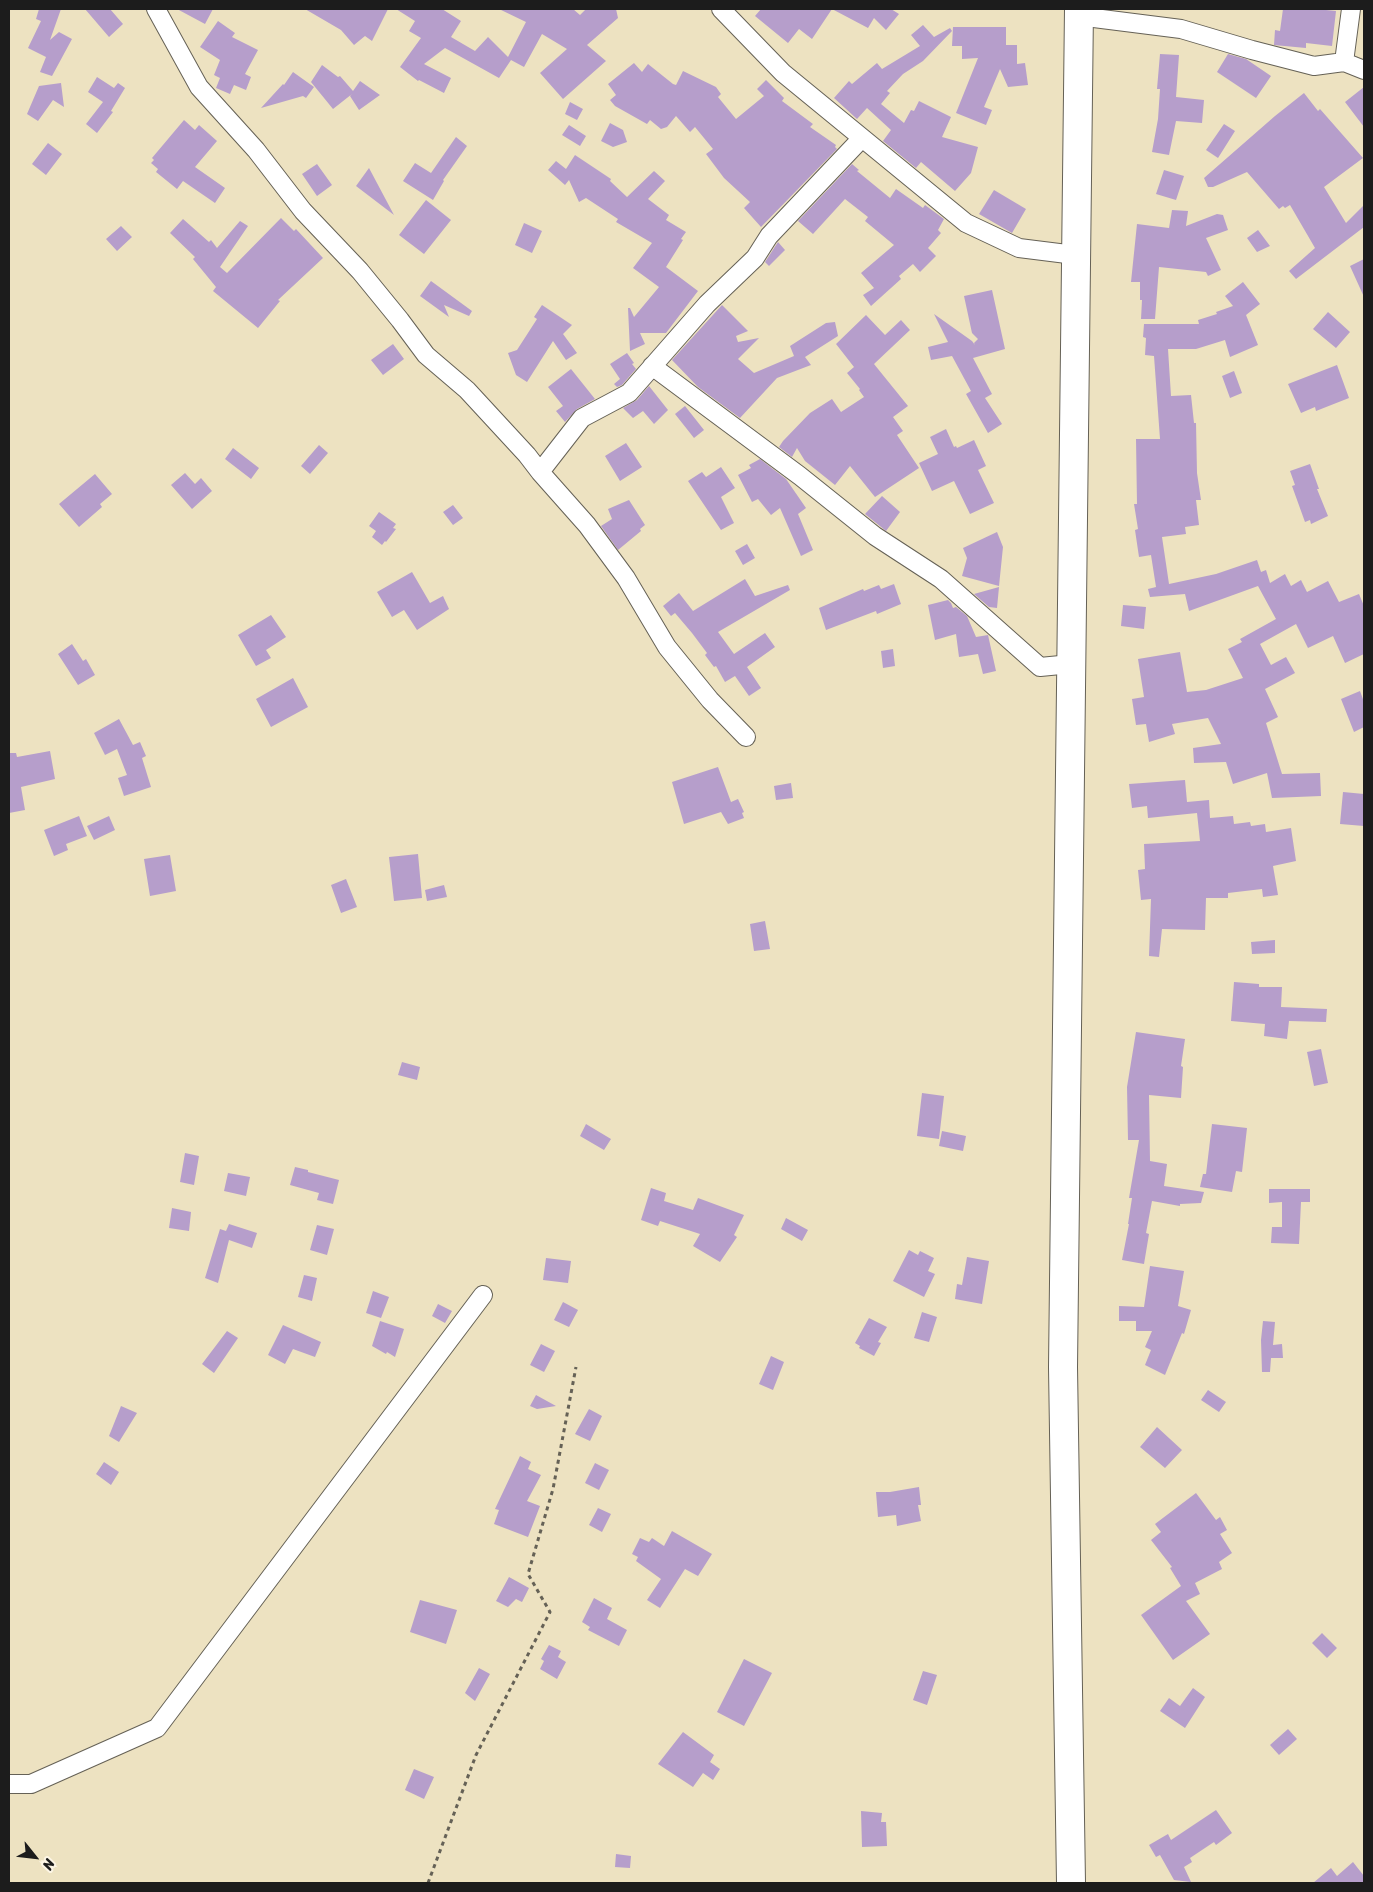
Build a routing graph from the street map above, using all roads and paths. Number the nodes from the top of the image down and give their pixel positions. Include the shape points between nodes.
1 (156, 9) edge
2 (721, 9) edge
3 (1351, 9) edge
4 (1078, 12) edge
5 (1344, 62) junction
6 (1364, 70) edge
7 (862, 138) junction
8 (1075, 255) junction
9 (652, 366) junction
10 (540, 472) junction
11 (1071, 664) junction
12 (746, 736) dead end
13 (483, 1295) dead end
14 (576, 1367) dead end
15 (9, 1784) edge
16 (428, 1883) edge
17 (1071, 1883) edge

1 - 10 street via 199,86 256,150 302,211 360,271 426,354 467,390
2 - 7 street via 783,73
3 - 5 street
4 - 5 street via 1181,29 1314,66
4 - 8 highway
5 - 6 street
7 - 8 street via 966,223 1019,248
7 - 9 street via 769,236 755,258 707,304
8 - 11 highway
9 - 10 street via 629,393 582,418
9 - 11 street via 876,536 941,579 1040,667
10 - 12 street via 587,524 626,578 667,647 710,700
11 - 17 highway via 1063,1368
13 - 15 street via 157,1728 31,1784
14 - 16 path via 553,1489 528,1574 550,1612 476,1755

